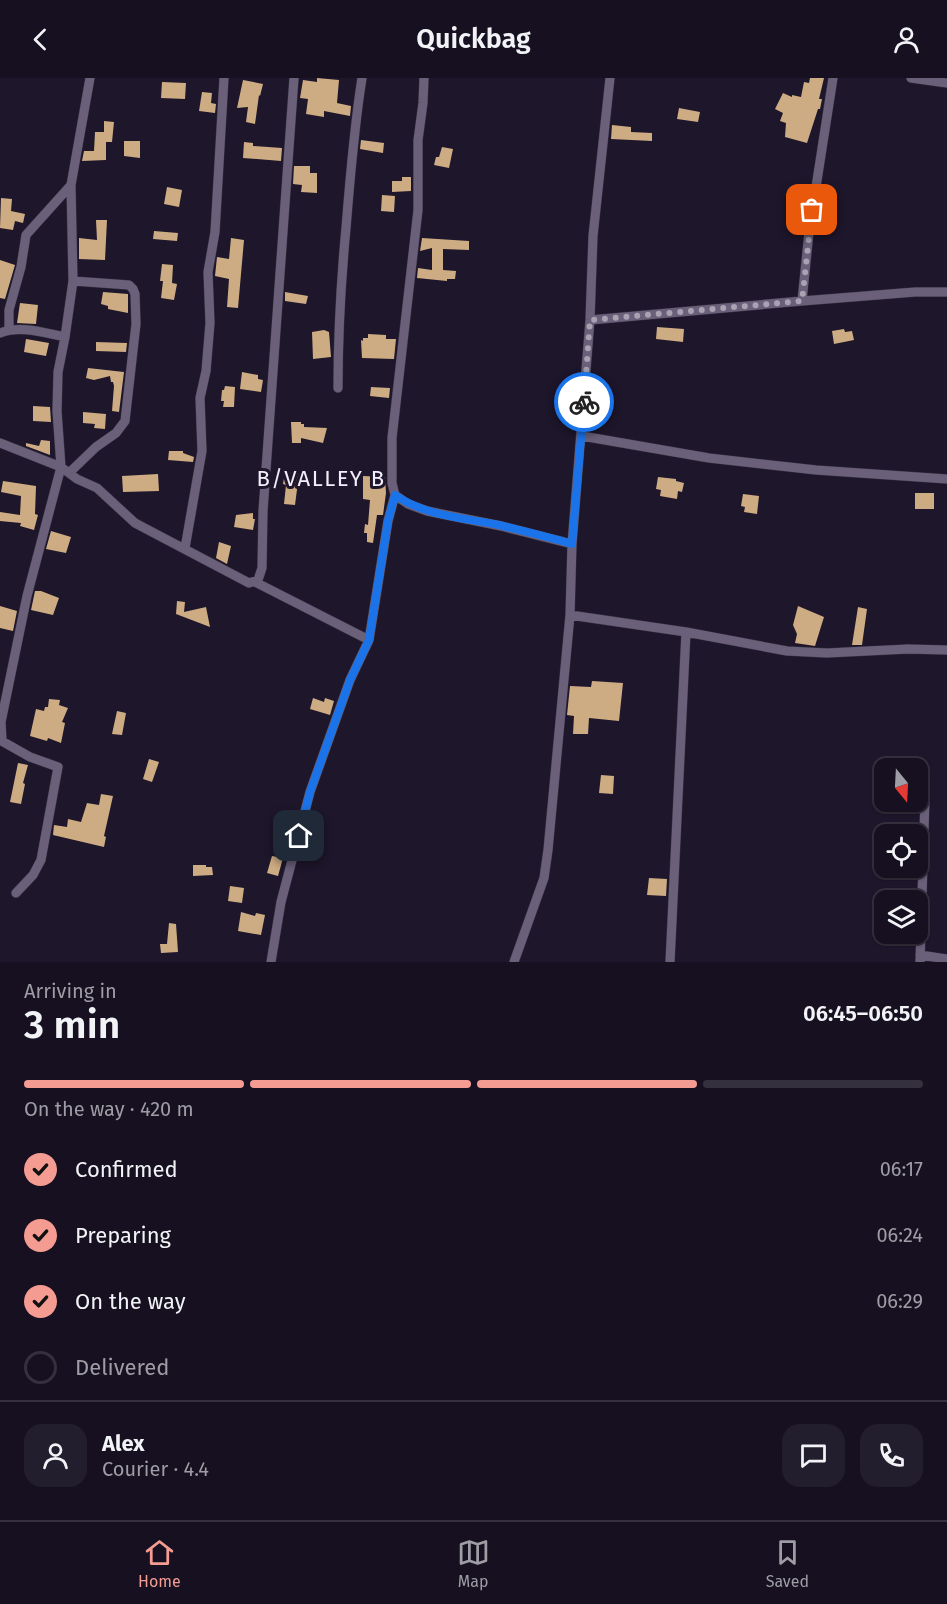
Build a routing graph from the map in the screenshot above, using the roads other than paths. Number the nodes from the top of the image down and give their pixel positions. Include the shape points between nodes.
1 (90, 78) edge
2 (224, 78) edge
3 (294, 78) edge
4 (362, 78) edge
5 (424, 78) edge
6 (610, 78) edge
7 (833, 78) edge
8 (911, 78) edge
9 (947, 83) edge
10 (71, 185) junction
11 (73, 281) junction
12 (947, 292) edge
13 (802, 301) junction
14 (590, 320) junction
15 (5, 332) edge
16 (66, 337) junction
17 (338, 388) dead end
18 (582, 435) junction
19 (0, 443) edge
20 (65, 470) junction
21 (947, 479) edge
22 (395, 495) junction
23 (572, 544) junction
24 (185, 548) junction
25 (255, 582) junction
26 (570, 615) junction
27 (686, 632) junction
28 (369, 640) junction
29 (947, 650) edge
30 (1, 740) edge
31 (925, 812) edge
32 (16, 893) dead end
33 (920, 959) edge
34 (947, 959) edge
35 (270, 962) edge
36 (514, 962) edge
37 (670, 962) edge

1 - 10 street
2 - 24 street via 215,232 208,272 210,323 200,398 201,451
3 - 25 street via 264,488 262,568
4 - 17 street via 344,254
5 - 22 street via 418,140 418,210 393,438
6 - 14 street via 593,236
7 - 13 street
8 - 9 street
10 - 11 street
10 - 15 street via 26,235
11 - 16 street
11 - 20 street via 129,285 135,294 136,324 125,421
12 - 13 street
13 - 14 street
14 - 18 street
15 - 16 street via 20,329
16 - 20 street via 58,372 57,411
18 - 21 street via 709,458
18 - 23 street
19 - 20 street
20 - 24 street via 97,488 135,523
20 - 30 street via 27,596 1,722
22 - 23 street via 427,511
22 - 28 street
23 - 26 street
24 - 25 street via 249,583
25 - 28 street
26 - 27 street
26 - 36 street via 544,878
27 - 29 street via 787,651
27 - 37 street
28 - 35 street via 350,680 310,792 281,902
30 - 32 street via 58,767 41,860
31 - 33 street
33 - 34 street

